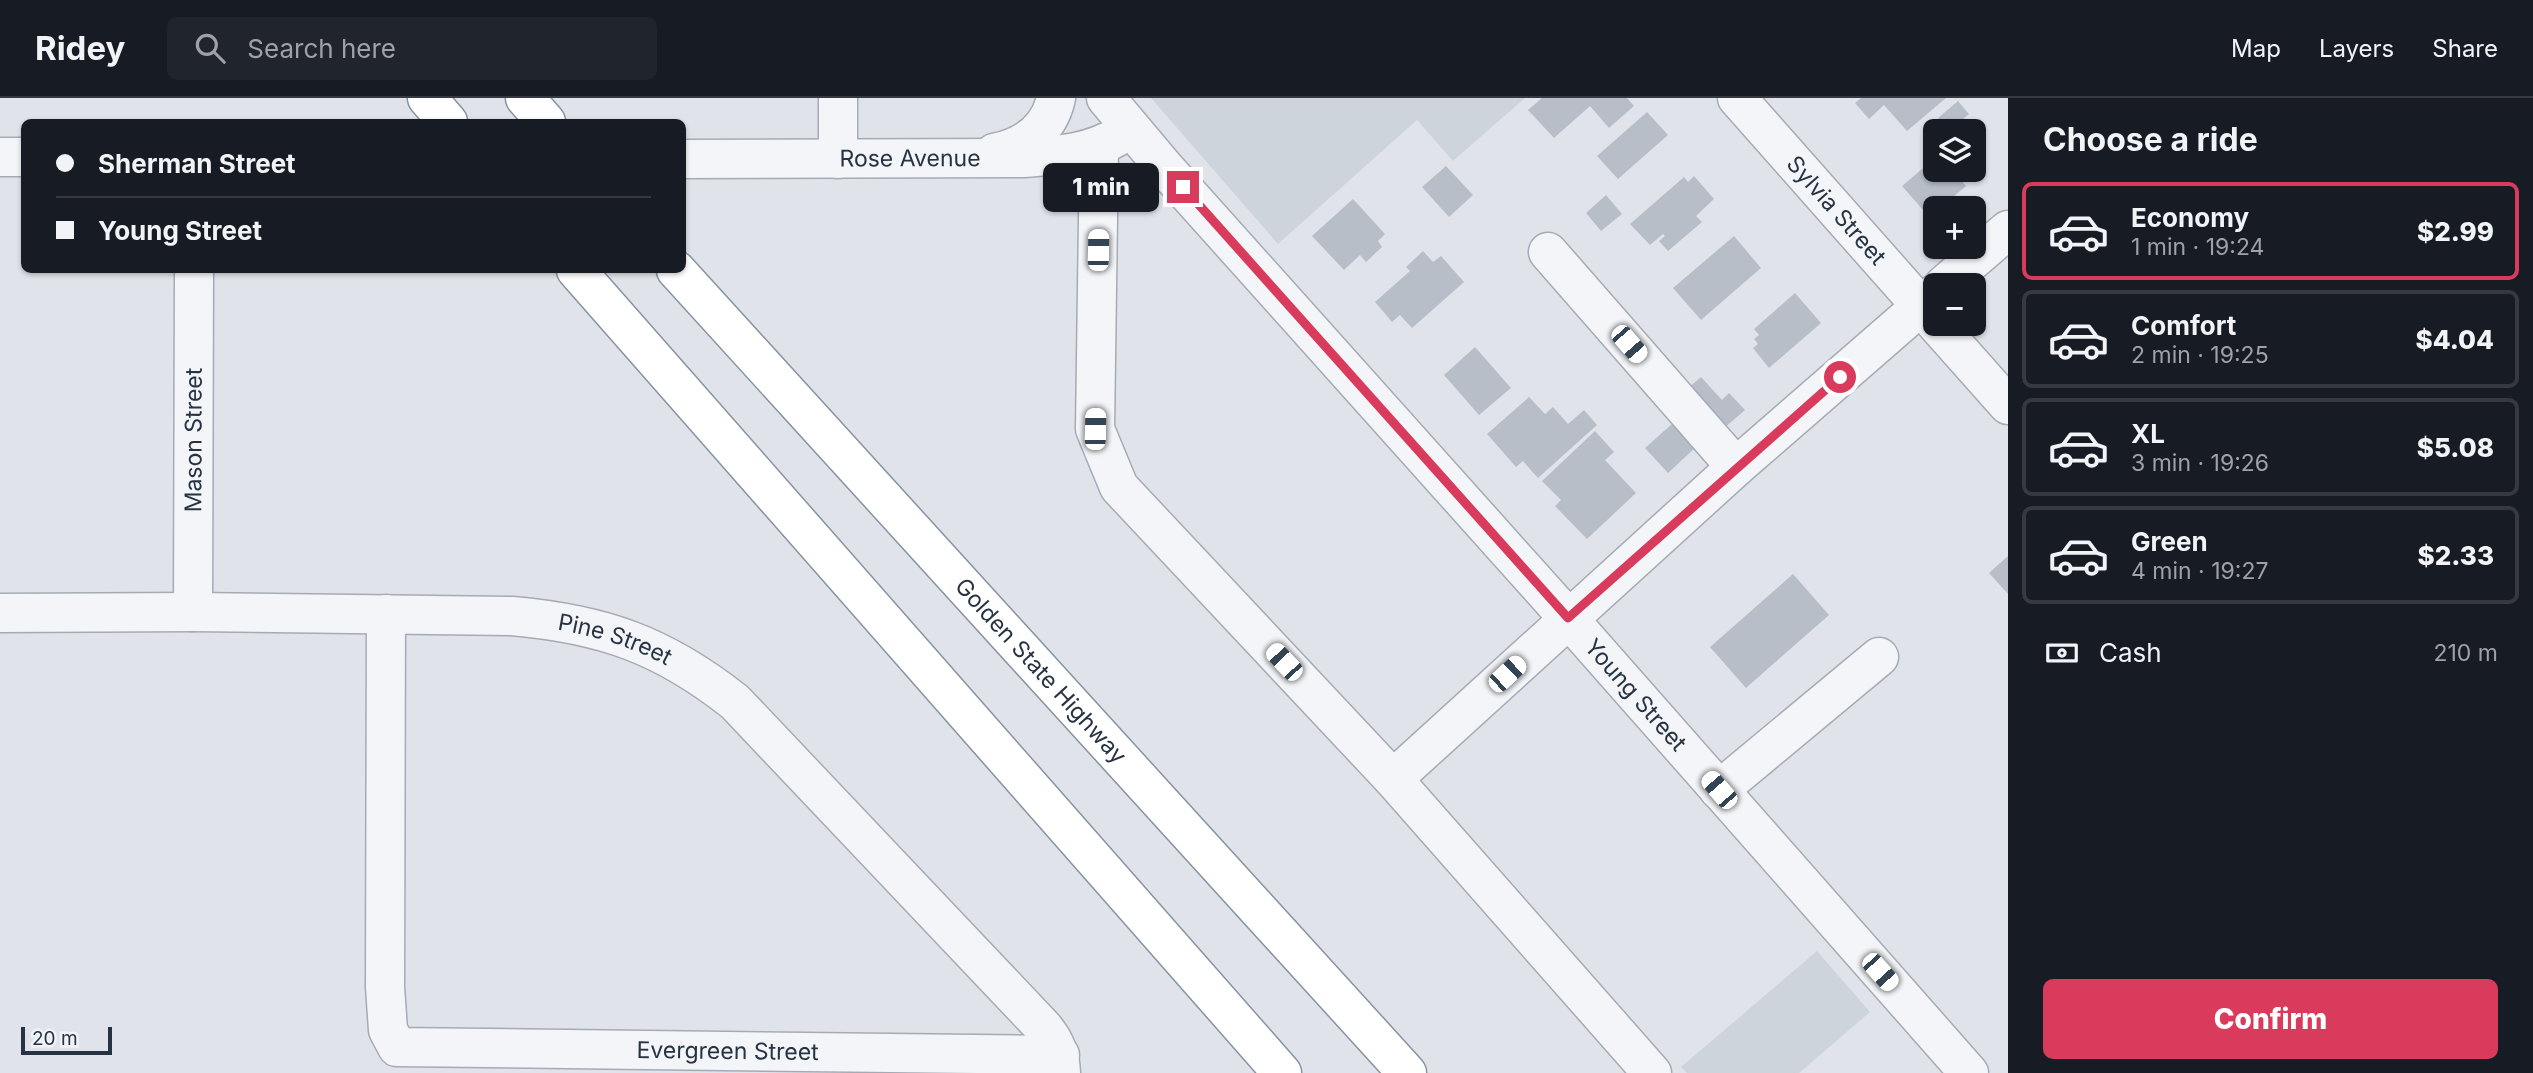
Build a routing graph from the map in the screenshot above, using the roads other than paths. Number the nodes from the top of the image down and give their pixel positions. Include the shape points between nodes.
1 (427, 98) edge
2 (525, 98) edge
3 (838, 98) edge
4 (1056, 98) edge
5 (1106, 98) edge
6 (1737, 98) edge
7 (445, 119) edge
8 (543, 119) edge
9 (1132, 129) junction
10 (1099, 148) junction
11 (0, 157) edge
12 (21, 157) edge
13 (686, 159) edge
14 (838, 159) junction
15 (965, 159) junction
16 (2008, 230) edge
17 (1548, 253) dead end
18 (194, 273) edge
19 (579, 273) edge
20 (679, 273) edge
21 (1966, 273) edge
22 (1923, 294) edge
23 (1923, 315) edge
24 (1956, 336) edge
25 (2008, 405) edge
26 (1736, 467) junction
27 (0, 612) edge
28 (192, 612) junction
29 (386, 614) junction
30 (1568, 618) junction
31 (1879, 657) dead end
32 (1394, 779) junction
33 (1719, 790) junction
34 (1060, 1064) edge
35 (1283, 1073) edge
36 (1407, 1073) edge
37 (1652, 1073) edge
38 (1969, 1073) edge

1 - 7 highway
2 - 8 highway
3 - 14 street
4 - 15 street via 1043,127 1029,141
5 - 9 street, Young Street
6 - 22 street, Sylvia Street
9 - 10 street, Rose Avenue
9 - 30 street, Young Street
10 - 15 street, Rose Avenue via 1024,158
10 - 32 street via 1095,429 1119,487
11 - 12 street
13 - 14 street, Rose Avenue
14 - 15 street, Rose Avenue
16 - 21 street
17 - 26 street
18 - 28 street, Mason Street
19 - 35 highway
20 - 36 highway, Golden State Highway
23 - 26 street
24 - 25 street, Sylvia Street
26 - 30 street
27 - 28 street, Pine Street
28 - 29 street, Pine Street
29 - 34 street, Pine Street via 512,616 579,625 631,639 704,677 735,702 1044,1028 1055,1042
29 - 34 street, Evergreen Street via 385,988 387,1030 397,1047
30 - 32 street
30 - 33 street, Young Street
31 - 33 street
32 - 37 street
33 - 38 street, Young Street

